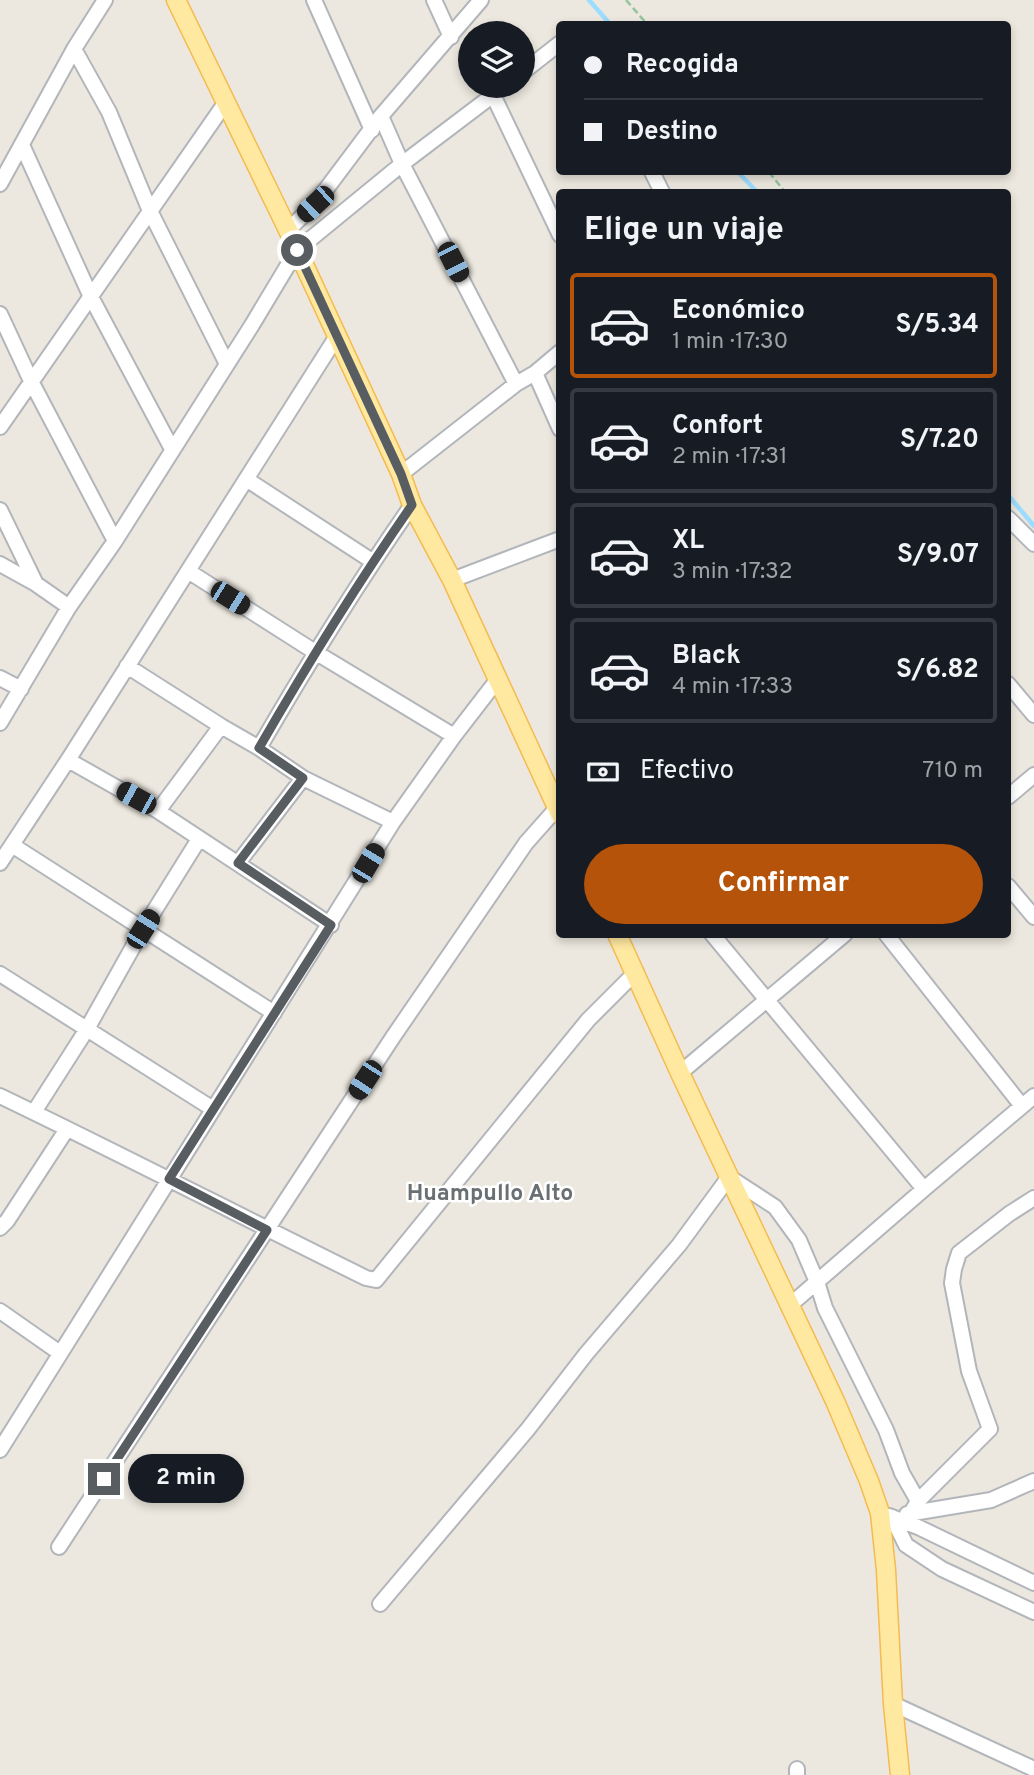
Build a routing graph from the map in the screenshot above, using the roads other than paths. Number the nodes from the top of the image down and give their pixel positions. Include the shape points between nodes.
1 (105, 0) edge
2 (176, 0) edge
3 (314, 0) edge
4 (434, 0) edge
5 (481, 0) edge
6 (451, 37) junction
7 (556, 46) edge
8 (74, 49) junction
9 (535, 63) edge
10 (489, 98) edge
11 (494, 98) edge
12 (226, 102) junction
13 (381, 116) junction
14 (372, 130) junction
15 (23, 145) junction
16 (402, 164) junction
17 (0, 184) edge
18 (150, 211) junction
19 (556, 227) edge
20 (288, 230) junction
21 (297, 250) junction
22 (91, 297) junction
23 (0, 314) edge
24 (337, 336) junction
25 (556, 355) edge
26 (227, 364) junction
27 (535, 373) junction
28 (32, 383) junction
29 (516, 384) junction
30 (556, 420) edge
31 (0, 427) edge
32 (172, 449) junction
33 (401, 474) junction
34 (246, 479) junction
35 (412, 505) junction
36 (0, 510) edge
37 (1011, 521) edge
38 (115, 541) junction
39 (556, 541) edge
40 (1034, 544) edge
41 (372, 561) junction
42 (0, 564) edge
43 (188, 571) junction
44 (452, 580) junction
45 (36, 584) junction
46 (69, 607) junction
47 (315, 652) junction
48 (127, 666) junction
49 (0, 678) edge
50 (498, 679) junction
51 (1011, 688) edge
52 (21, 689) junction
53 (1034, 715) edge
54 (0, 723) edge
55 (221, 726) junction
56 (454, 737) junction
57 (259, 748) junction
58 (68, 760) junction
59 (1034, 775) edge
60 (303, 778) junction
61 (1011, 794) edge
62 (556, 805) edge
63 (159, 811) junction
64 (556, 814) edge
65 (393, 822) junction
66 (200, 839) junction
67 (12, 845) junction
68 (0, 863) edge
69 (238, 863) junction
70 (1011, 890) edge
71 (1034, 917) edge
72 (331, 925) junction
73 (143, 929) junction
74 (619, 938) edge
75 (715, 938) edge
76 (840, 938) edge
77 (889, 938) edge
78 (636, 972) junction
79 (0, 974) edge
80 (766, 1000) junction
81 (274, 1013) junction
82 (87, 1029) junction
83 (680, 1073) junction
84 (0, 1096) edge
85 (1034, 1096) edge
86 (1022, 1105) junction
87 (213, 1109) junction
88 (34, 1112) junction
89 (67, 1129) junction
90 (729, 1177) junction
91 (169, 1179) junction
92 (924, 1189) junction
93 (1034, 1198) edge
94 (0, 1228) edge
95 (267, 1230) junction
96 (817, 1282) junction
97 (789, 1306) junction
98 (0, 1311) edge
99 (60, 1353) junction
100 (0, 1450) edge
101 (1034, 1481) edge
102 (915, 1507) junction
103 (886, 1515) junction
104 (59, 1547) dead end
105 (1034, 1583) edge
106 (380, 1604) dead end
107 (1034, 1612) edge
108 (893, 1704) junction
109 (1034, 1769) edge
110 (900, 1775) edge

1 - 8 street
2 - 12 main road
3 - 14 street
4 - 6 street
5 - 6 street
6 - 13 street
7 - 9 street
8 - 15 street
8 - 18 street via 109,112
10 - 16 street
11 - 19 street
12 - 18 street
12 - 20 main road
13 - 14 street
13 - 16 street
14 - 20 street via 315,204
15 - 17 street
15 - 22 street
16 - 21 street
16 - 29 street
18 - 22 street
18 - 26 street
20 - 21 main road
21 - 24 main road
21 - 26 street
22 - 28 street
22 - 32 street
23 - 28 street
24 - 33 main road
24 - 34 street
25 - 27 street
26 - 32 street
27 - 29 street
27 - 30 street
28 - 31 street
28 - 38 street
29 - 33 street
32 - 38 street
33 - 35 main road
34 - 41 street
34 - 43 street
35 - 41 street
35 - 44 main road
36 - 45 street
37 - 40 street
38 - 46 street
39 - 44 street
41 - 47 street
42 - 45 street
43 - 47 street
43 - 48 street
44 - 50 main road
45 - 46 street
46 - 52 street
47 - 56 street
47 - 57 street
48 - 55 street
48 - 58 street
49 - 52 street
50 - 56 street
50 - 62 main road
51 - 53 street
52 - 54 street
55 - 57 street
55 - 63 street
56 - 65 street
57 - 60 street
58 - 63 street
58 - 67 street
59 - 61 street
60 - 65 street
60 - 69 street
63 - 66 street
64 - 95 street via 526,843
65 - 72 street
66 - 69 street
66 - 73 street
67 - 68 street
67 - 73 street
69 - 72 street
70 - 71 street
72 - 81 street
73 - 81 street
73 - 82 street
74 - 78 main road
75 - 80 street
76 - 80 street
77 - 86 street
78 - 83 main road
78 - 95 street via 588,1020 377,1280
79 - 82 street
80 - 83 street
80 - 92 street
81 - 87 street
82 - 87 street
82 - 88 street
83 - 90 main road
84 - 88 street
85 - 86 street
86 - 92 street
87 - 91 street
88 - 89 street
89 - 91 street
89 - 94 street
90 - 96 street via 775,1207 799,1240
90 - 97 main road
90 - 106 street via 679,1245
91 - 95 street
91 - 99 street
92 - 96 street
93 - 102 street via 959,1253 952,1283 969,1371 990,1429
95 - 104 street
96 - 97 street
96 - 102 street via 825,1308 886,1430
97 - 103 main road
98 - 99 street
99 - 100 street
101 - 102 street via 992,1500
102 - 103 street
103 - 105 street
103 - 107 street via 906,1545 942,1569
103 - 108 main road
108 - 109 street
108 - 110 main road

